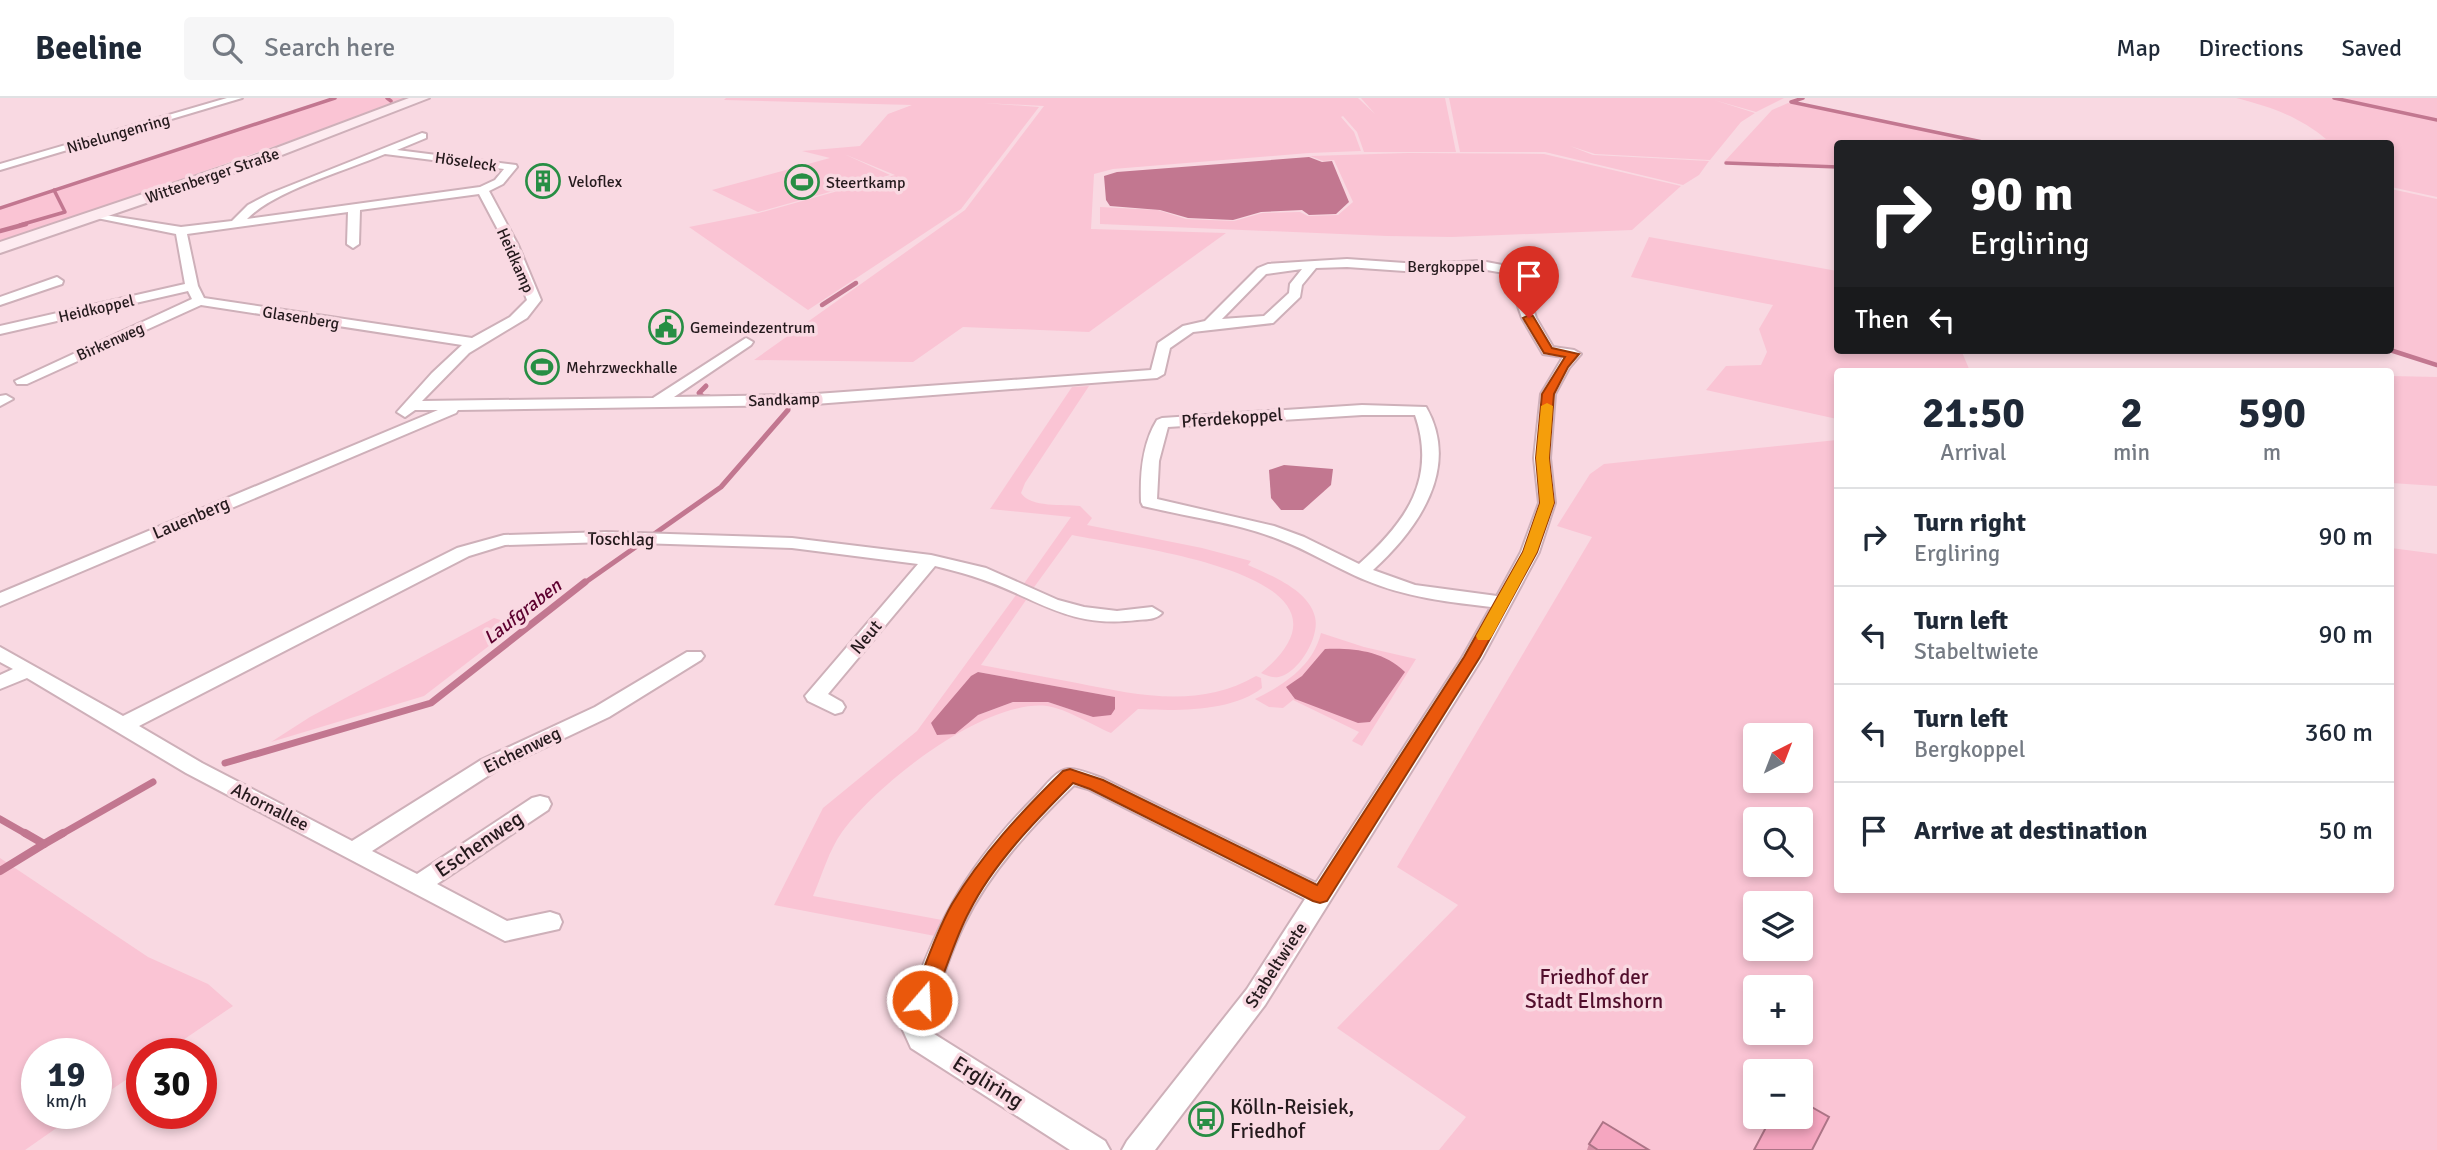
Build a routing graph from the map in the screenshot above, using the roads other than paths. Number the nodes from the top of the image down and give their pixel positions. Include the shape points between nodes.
1 (237, 98) edge
2 (422, 98) edge
3 (422, 136) dead end
4 (383, 150) junction
5 (0, 167) edge
6 (483, 190) junction
7 (354, 207) junction
8 (96, 215) junction
9 (236, 223) junction
10 (181, 231) junction
11 (353, 244) dead end
12 (0, 248) edge
13 (1312, 265) junction
14 (57, 281) dead end
15 (192, 286) junction
16 (199, 301) junction
17 (0, 302) edge
18 (1210, 324) junction
19 (0, 330) edge
20 (746, 341) dead end
21 (474, 342) junction
22 (1574, 354) joint
23 (1157, 374) joint
24 (22, 381) dead end
25 (657, 402) junction
26 (410, 406) junction
27 (460, 406) junction
28 (383, 436) junction
29 (931, 560) junction
30 (1361, 572) junction
31 (0, 600) edge
32 (1502, 602) junction
33 (1152, 613) dead end
34 (0, 653) edge
35 (694, 656) dead end
36 (27, 670) junction
37 (0, 683) edge
38 (835, 707) dead end
39 (123, 725) junction
40 (540, 804) dead end
41 (354, 851) junction
42 (418, 885) junction
43 (1320, 896) junction
44 (550, 922) dead end
45 (1095, 1150) edge
46 (1137, 1150) edge

1 - 5 street, Nibelungenring
2 - 8 main road, Wittenberger Straße
3 - 4 street, Höseleck
4 - 6 street, Höseleck via 512,167 499,182
4 - 9 street, Höseleck via 273,196
6 - 7 street
6 - 21 street, Heidkamp via 534,299 527,313
7 - 9 street
7 - 11 street
8 - 10 street
8 - 12 main road, Wittenberger Straße
9 - 10 street
10 - 15 street
13 - 18 street, Bergkoppel via 1262,271
13 - 18 street, Bergkoppel via 1296,284 1295,295 1268,320
13 - 22 street, Bergkoppel via 1481,265 1524,271 1535,275 1522,297 1548,351
14 - 17 street
15 - 16 street
15 - 19 street, Heidkoppel
16 - 21 street, Glasenberg
16 - 24 street, Birkenweg
18 - 23 street, Bergkoppel via 1188,329 1163,346
20 - 25 street
21 - 26 street, Lauenberg
22 - 32 street, Stabeltwiete via 1548,394 1542,458 1547,503 1530,552
23 - 25 street, Sandkamp via 802,400
25 - 27 street, Sandkamp
26 - 27 street, Sandkamp
26 - 28 street, Lauenberg
27 - 28 street, Lauenberg
28 - 31 street, Lauenberg
29 - 33 street, Toschlag via 980,572 1051,604 1082,612 1117,617
29 - 38 street, Neut via 815,696
29 - 39 street, Toschlag via 792,543 504,540 463,552
30 - 30 street, Pferdekoppel via 1413,517 1429,474 1431,442 1421,410 1162,423 1147,475 1149,502 1285,535
30 - 32 street, Pferdekoppel via 1422,592
32 - 43 street, Stabeltwiete
34 - 36 street, Ahornallee
35 - 41 street, Eichenweg via 602,712 489,765
36 - 37 street
36 - 39 street, Ahornallee
39 - 41 street, Ahornallee via 194,768
40 - 42 street, Eschenweg
41 - 42 street, Ahornallee
42 - 44 street, Ahornallee via 505,931
43 - 45 street, Ergliring via 1096,784 1070,776 1034,811 960,909 914,1026 921,1040
43 - 46 street, Stabeltwiete via 1256,997

